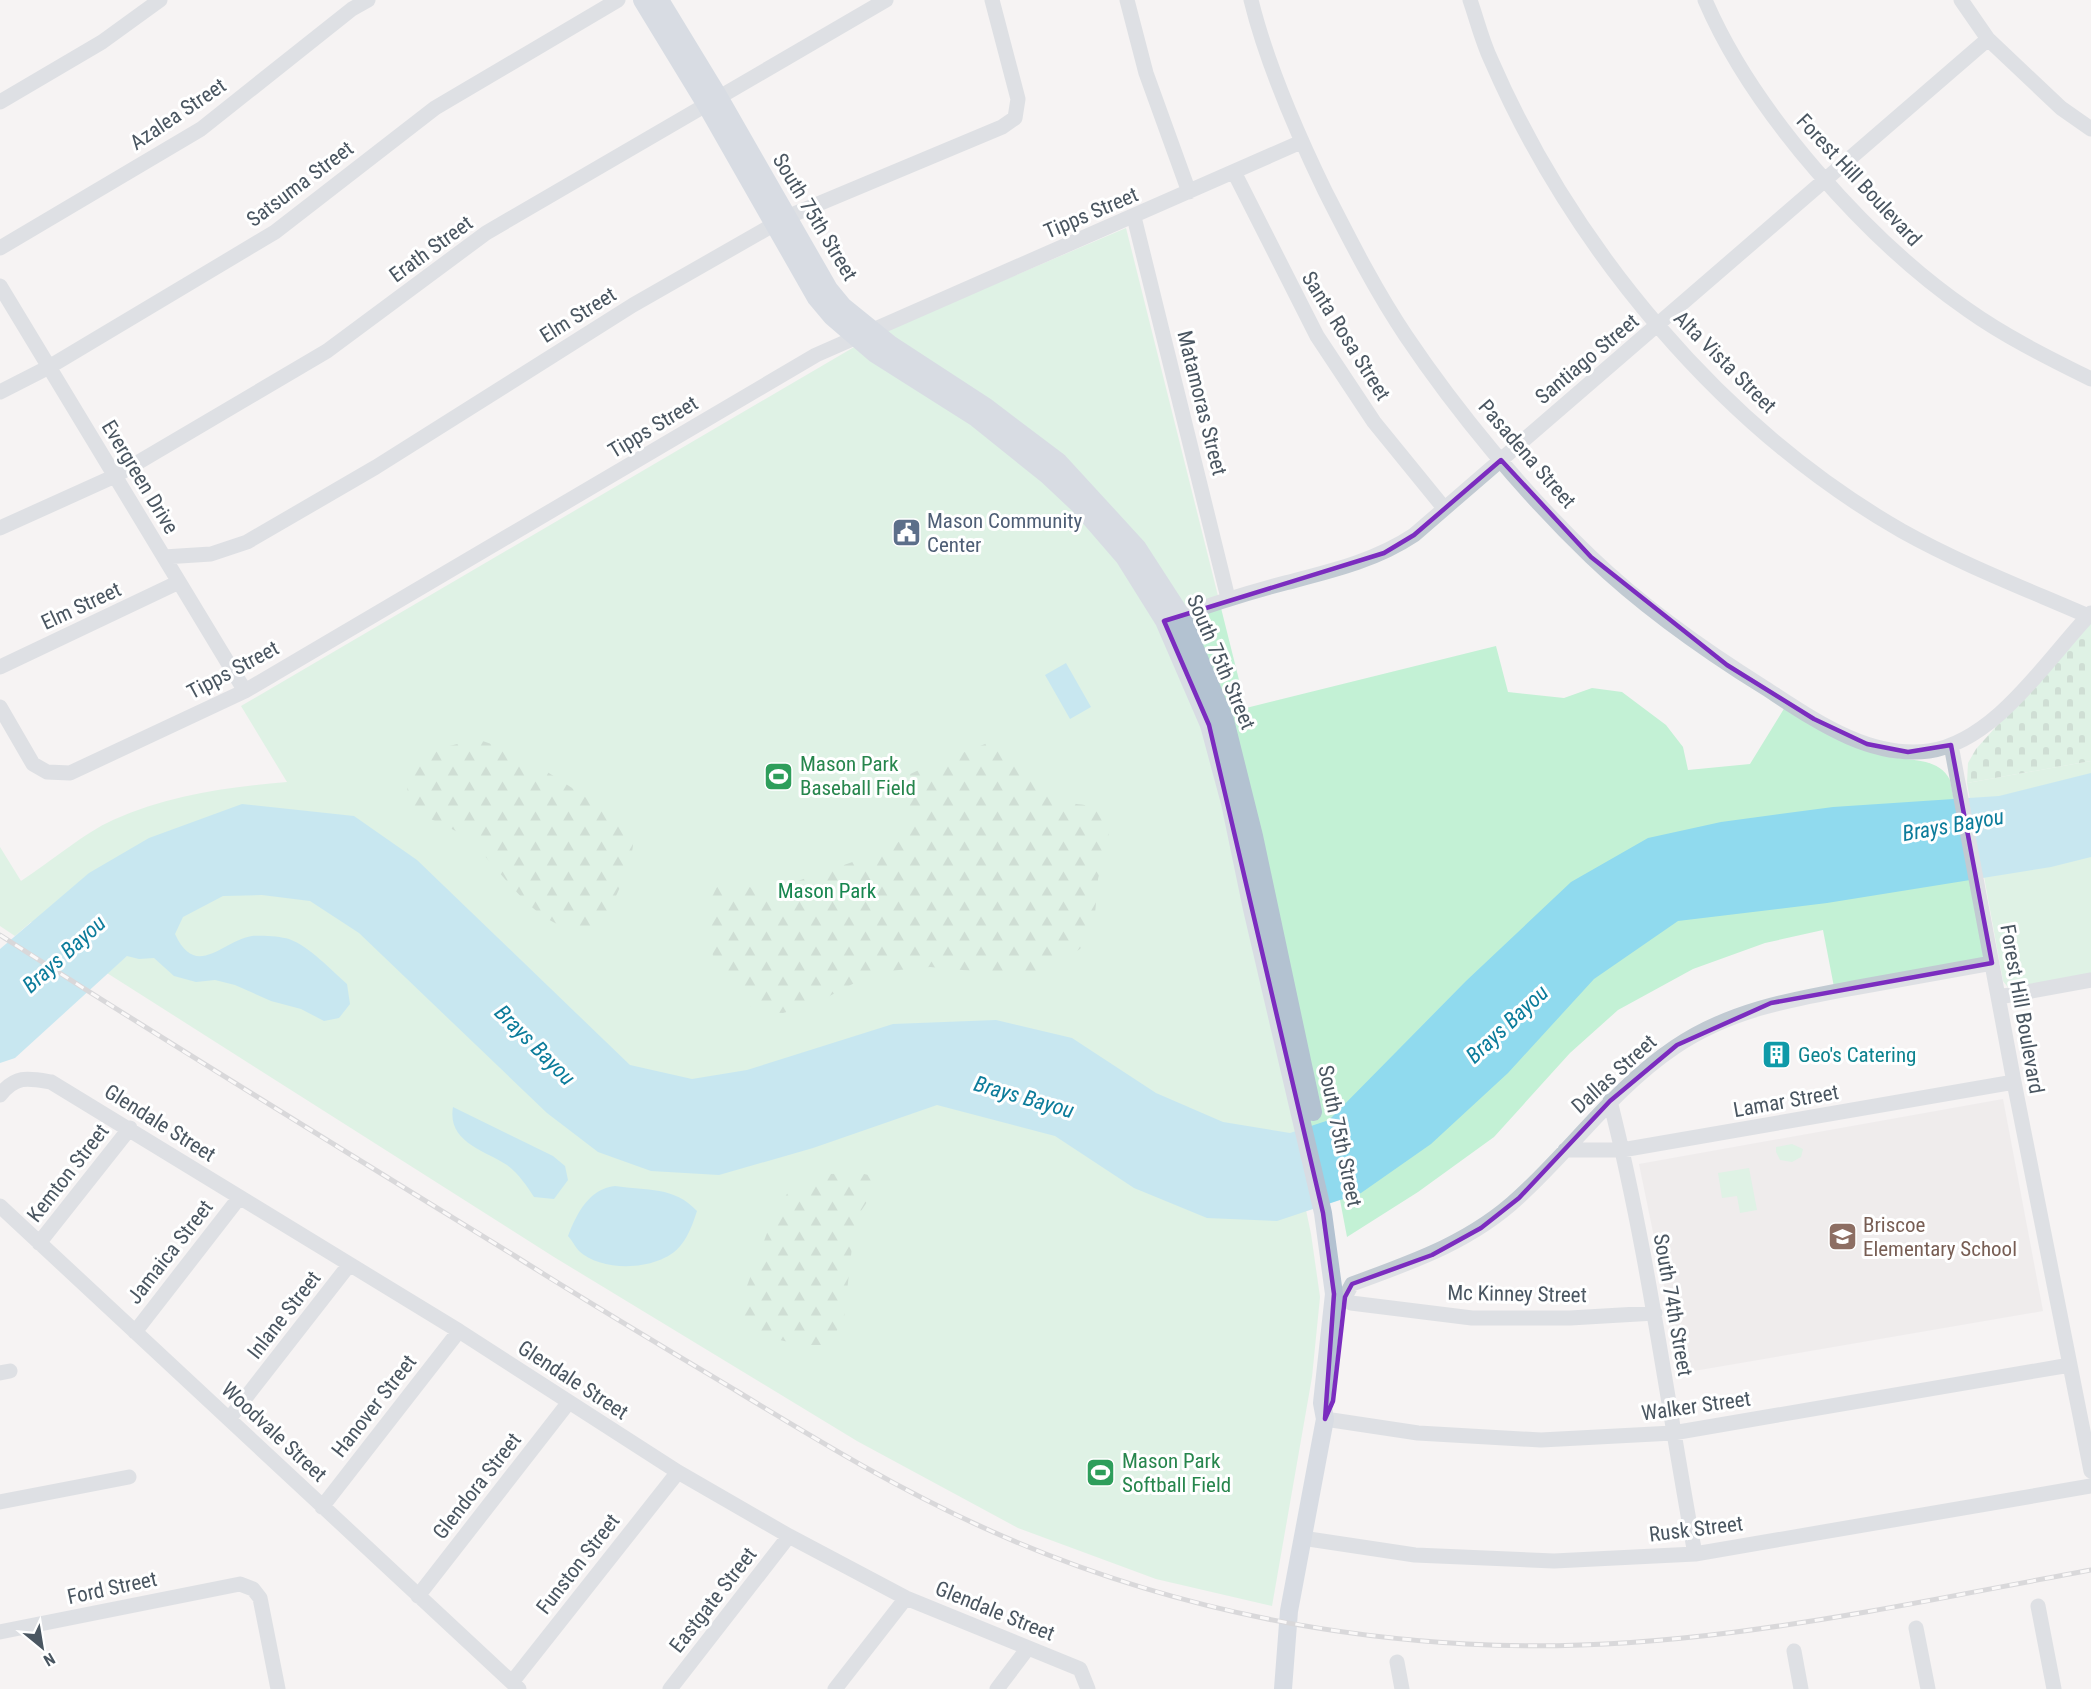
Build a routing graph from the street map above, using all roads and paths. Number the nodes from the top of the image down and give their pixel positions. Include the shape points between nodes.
1 (160, 0) edge
2 (368, 0) edge
3 (618, 0) edge
4 (642, 0) edge
5 (660, 0) edge
6 (886, 0) edge
7 (992, 0) edge
8 (1127, 0) edge
9 (1251, 0) edge
10 (1470, 0) edge
11 (1705, 0) edge
12 (1961, 0) edge
13 (1988, 39) junction
14 (712, 101) junction
15 (0, 102) edge
16 (2091, 129) edge
17 (1301, 142) junction
18 (1234, 172) junction
19 (1826, 179) junction
20 (1189, 192) junction
21 (1134, 217) junction
22 (780, 221) junction
23 (0, 248) edge
24 (0, 286) edge
25 (1659, 326) junction
26 (872, 329) junction
27 (854, 337) junction
28 (49, 367) junction
29 (2091, 380) edge
30 (0, 392) edge
31 (1501, 459) junction
32 (1053, 469) junction
33 (115, 476) junction
34 (1444, 508) junction
35 (0, 528) edge
36 (164, 557) junction
37 (179, 582) junction
38 (1228, 598) junction
39 (2089, 614) edge
40 (1172, 618) junction
41 (0, 667) edge
42 (244, 691) junction
43 (0, 707) edge
44 (1951, 745) junction
45 (1992, 963) junction
46 (2091, 980) edge
47 (1999, 997) junction
48 (2014, 1082) junction
49 (0, 1095) edge
50 (1610, 1101) junction
51 (130, 1128) junction
52 (1565, 1150) junction
53 (1622, 1150) junction
54 (239, 1198) junction
55 (0, 1206) edge
56 (1331, 1229) junction
57 (39, 1243) junction
58 (349, 1265) junction
59 (1345, 1297) junction
60 (1655, 1312) junction
61 (459, 1331) junction
62 (135, 1332) junction
63 (2070, 1365) junction
64 (568, 1402) junction
65 (229, 1419) junction
66 (1325, 1419) junction
67 (1672, 1433) junction
68 (2091, 1471) edge
69 (678, 1472) junction
70 (129, 1477) dead end
71 (2091, 1486) edge
72 (0, 1502) edge
73 (322, 1507) junction
74 (789, 1536) junction
75 (1302, 1538) junction
76 (1695, 1554) junction
77 (418, 1596) junction
78 (906, 1598) junction
79 (2038, 1606) dead end
80 (1916, 1629) dead end
81 (0, 1632) edge
82 (1028, 1648) junction
83 (1794, 1651) dead end
84 (1397, 1662) dead end
85 (1086, 1684) edge
86 (515, 1686) edge
87 (278, 1689) edge
88 (670, 1689) edge
89 (835, 1689) edge
90 (997, 1689) edge
91 (1283, 1689) edge
92 (1402, 1689) edge
93 (1802, 1689) edge
94 (1928, 1689) edge
95 (2054, 1689) edge

1 - 15 street via 102,42
2 - 23 street, Azalea Street via 201,129
3 - 28 street, Satsuma Street via 435,108 274,232
4 - 14 main road, South 75th Street
5 - 14 main road, South 75th Street
6 - 14 street, Erath Street
7 - 22 street, Elm Street via 1018,99 1015,118 1002,127
8 - 20 street via 1146,74
9 - 17 street, Pasadena Street
10 - 25 street, Alta Vista Street via 1490,59 1536,152 1587,235
11 - 19 street, Forest Hill Boulevard via 1762,102
12 - 13 street
13 - 16 street via 2061,108
13 - 19 street, Santiago Street
14 - 22 main road, South 75th Street
14 - 33 street, Erath Street via 486,233 327,351
17 - 18 street, Tipps Street
17 - 31 street, Pasadena Street via 1348,238 1405,336
18 - 20 street, Tipps Street
18 - 34 street, Santa Rosa Street via 1290,288 1323,345 1374,422
19 - 25 street, Santiago Street
19 - 29 street, Forest Hill Boulevard via 1880,239 1928,282 2006,335
20 - 21 street, Tipps Street
21 - 26 street, Tipps Street
21 - 38 street, Matamoras Street
22 - 26 main road, South 75th Street via 843,306
22 - 27 main road, South 75th Street via 816,298
22 - 36 street, Elm Street via 633,305 376,467 248,542 211,554
24 - 28 street, Evergreen Drive
25 - 31 street, Santiago Street
25 - 39 street, Alta Vista Street via 1704,378 1825,479 1902,530 1983,570
26 - 27 street, Tipps Street
26 - 32 main road, South 75th Street via 896,349 985,406
27 - 32 main road, South 75th Street
27 - 42 street, Tipps Street via 816,355
28 - 30 street, Satsuma Street
28 - 33 street, Evergreen Drive
31 - 34 street, Santiago Street
31 - 44 street, Pasadena Street via 1591,557 1668,621 1756,683 1814,719 1867,744 1908,752
32 - 40 main road, South 75th Street
33 - 35 street, Erath Street
33 - 36 street, Evergreen Drive
34 - 38 street, Santiago Street via 1414,535 1384,553
36 - 37 street, Evergreen Drive
37 - 41 street, Elm Street
37 - 42 street, Evergreen Drive
38 - 40 street, Santiago Street
39 - 44 street via 1989,724
40 - 56 main road, South 75th Street via 1209,725 1230,803 1252,909 1304,1100
42 - 43 street, Tipps Street via 70,773 47,772 33,764
44 - 45 street, Forest Hill Boulevard
45 - 47 street, Forest Hill Boulevard
45 - 50 street, Dallas Street via 1771,1003 1722,1021 1677,1045
46 - 47 street
47 - 48 street, Forest Hill Boulevard
48 - 53 street, Lamar Street
48 - 63 street, Forest Hill Boulevard
49 - 51 street, Glendale Street via 26,1077 54,1084
50 - 52 street, Dallas Street
50 - 53 street, South 74th Street
51 - 54 street, Glendale Street
51 - 57 street, Kemton Street
52 - 53 street, Lamar Street
52 - 59 street, Dallas Street via 1519,1198 1481,1228 1432,1255 1352,1284
53 - 60 street, South 74th Street
54 - 58 street, Glendale Street
54 - 62 street, Jamaica Street
55 - 57 street, Woodvale Street
56 - 59 main road, South 75th Street
56 - 66 main road, South 75th Street via 1334,1294 1322,1403
57 - 62 street, Woodvale Street
58 - 61 street, Glendale Street
58 - 65 street, Inlane Street
59 - 60 street, Mc Kinney Street via 1351,1303 1472,1318 1570,1318
59 - 66 main road, South 75th Street via 1332,1409
60 - 67 street, South 74th Street
61 - 64 street, Glendale Street
61 - 73 street, Hanover Street
62 - 65 street, Woodvale Street
63 - 67 street, Walker Street
63 - 68 street, Forest Hill Boulevard
64 - 69 street, Glendale Street
64 - 77 street, Glendora Street
65 - 73 street, Woodvale Street
66 - 67 street, Walker Street via 1419,1432 1541,1440
66 - 75 main road, South 75th Street
67 - 76 street, South 74th Street
69 - 74 street, Glendale Street
69 - 86 street, Funston Street
70 - 72 street
71 - 76 street, Rusk Street
73 - 77 street, Woodvale Street
74 - 78 street, Glendale Street
74 - 88 street, Eastgate Street
75 - 76 street, Rusk Street via 1414,1555 1554,1561
75 - 91 main road, South 75th Street via 1287,1622
77 - 86 street, Woodvale Street
78 - 82 street, Glendale Street
78 - 89 street
79 - 95 street
80 - 94 street
81 - 87 street, Ford Street via 240,1584 253,1589 260,1598
82 - 85 street, Glendale Street via 1080,1669
82 - 90 street
83 - 93 street
84 - 92 street

